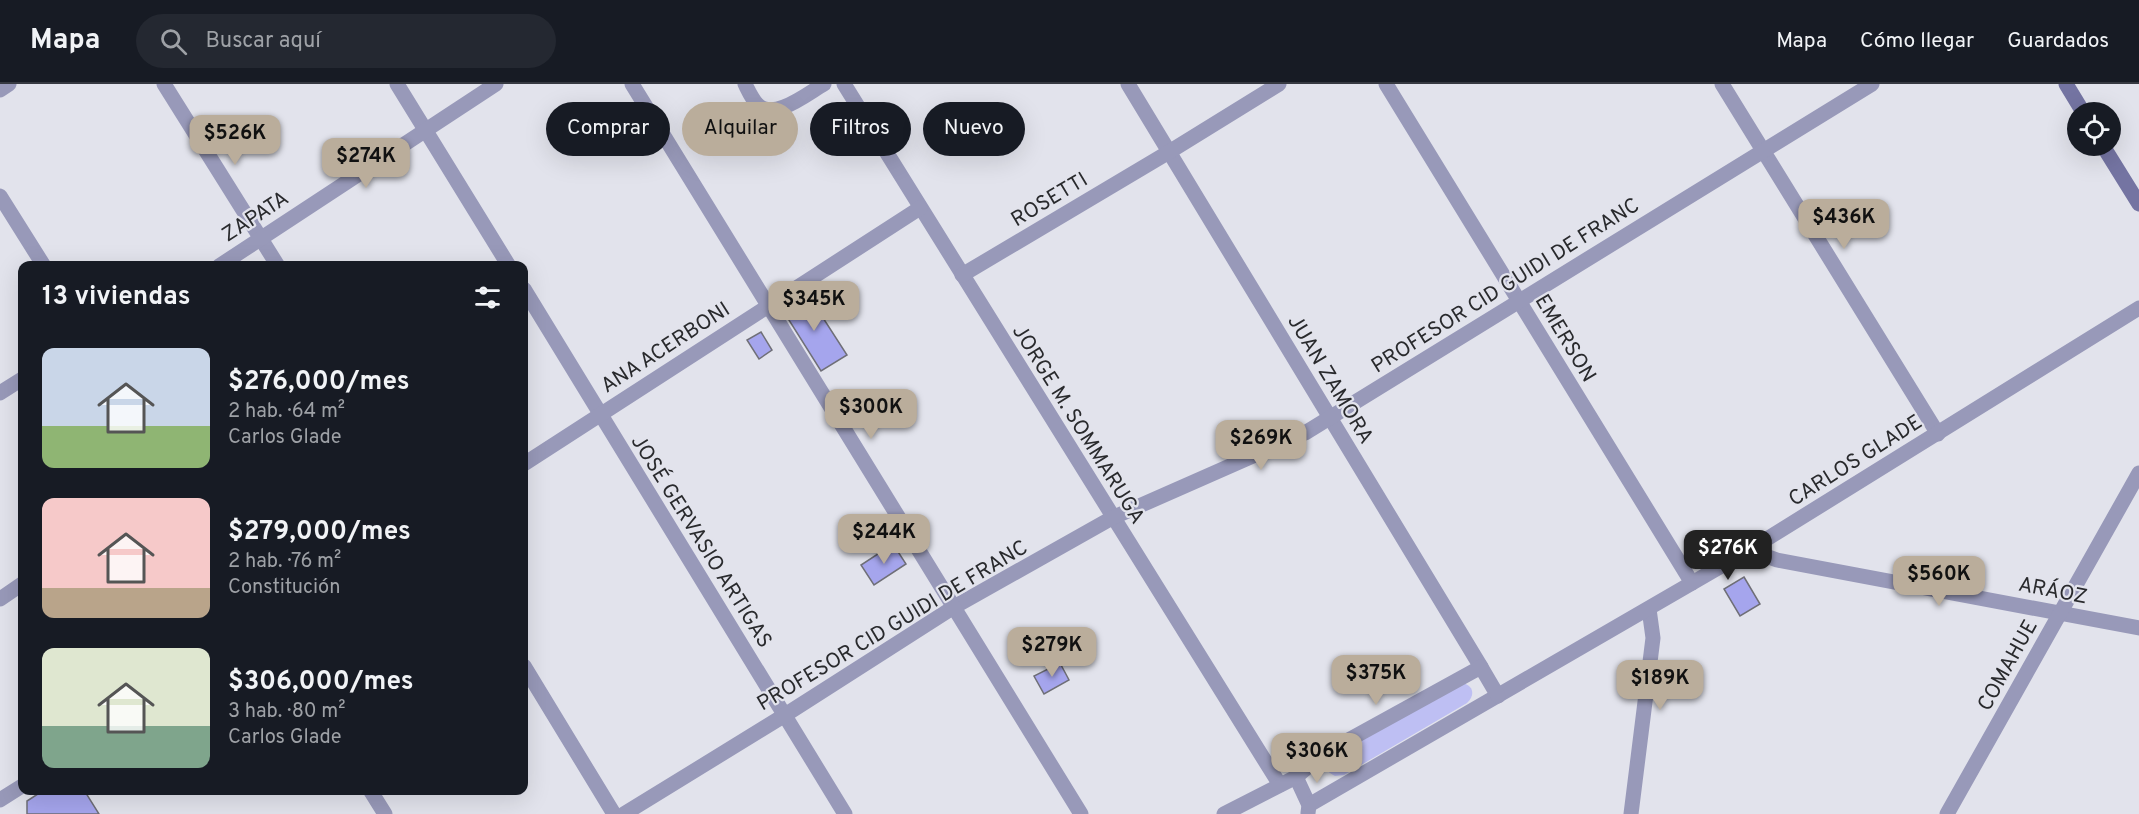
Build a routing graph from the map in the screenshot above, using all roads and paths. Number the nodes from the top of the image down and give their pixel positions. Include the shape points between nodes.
1 (9, 84) edge
2 (164, 84) edge
3 (397, 84) edge
4 (496, 84) edge
5 (632, 84) edge
6 (745, 84) edge
7 (824, 84) edge
8 (844, 84) edge
9 (1128, 84) edge
10 (1280, 84) edge
11 (1386, 84) edge
12 (1722, 84) edge
13 (1872, 84) edge
14 (2066, 84) edge
15 (0, 90) edge
16 (2077, 102) edge
17 (426, 130) junction
18 (1763, 150) junction
19 (1169, 152) junction
20 (2109, 156) edge
21 (0, 196) edge
22 (2139, 204) edge
23 (920, 208) junction
24 (261, 238) junction
25 (41, 261) edge
26 (226, 261) edge
27 (275, 261) edge
28 (506, 261) edge
29 (962, 274) junction
30 (528, 296) edge
31 (1519, 301) junction
32 (768, 305) junction
33 (2139, 308) edge
34 (18, 382) edge
35 (0, 393) edge
36 (600, 415) junction
37 (1330, 418) junction
38 (1938, 434) junction
39 (528, 461) edge
40 (2139, 473) edge
41 (1112, 518) junction
42 (1749, 550) junction
43 (1692, 584) junction
44 (18, 587) edge
45 (0, 599) edge
46 (954, 607) junction
47 (1649, 609) junction
48 (2061, 613) junction
49 (2139, 628) edge
50 (1481, 667) junction
51 (528, 673) edge
52 (1498, 696) junction
53 (785, 715) junction
54 (1296, 777) junction
55 (1280, 785) junction
56 (18, 789) edge
57 (373, 795) edge
58 (0, 800) edge
59 (1309, 809) edge
60 (9, 814) edge
61 (385, 814) edge
62 (614, 814) edge
63 (624, 814) edge
64 (845, 814) edge
65 (1081, 814) edge
66 (1224, 814) edge
67 (1631, 814) edge
68 (1947, 814) edge

1 - 15 street
2 - 24 street
3 - 17 street
4 - 17 street, ZAPATA
5 - 32 street
6 - 7 street via 758,105 768,111 782,108
8 - 23 street, JORGE M. SOMMARUGA
9 - 19 street, JUAN ZAMORA
10 - 19 street, ROSETTI
11 - 31 street, EMERSON
12 - 18 street
13 - 18 street, PROFESOR CID GUIDI DE FRANC
14 - 16 main road
17 - 24 street, ZAPATA
17 - 28 street
18 - 31 street, PROFESOR CID GUIDI DE FRANC
18 - 38 street
19 - 29 street, ROSETTI
19 - 37 street, JUAN ZAMORA
20 - 22 main road
21 - 25 street
23 - 29 street, JORGE M. SOMMARUGA
23 - 32 street, ANA ACERBONI
24 - 26 street, ZAPATA
24 - 27 street
29 - 41 street, JORGE M. SOMMARUGA
30 - 36 street, JOSÉ GERVASIO ARTIGAS
31 - 37 street, PROFESOR CID GUIDI DE FRANC
31 - 43 street, EMERSON
32 - 36 street, ANA ACERBONI
32 - 46 street
33 - 38 street, CARLOS GLADE
34 - 35 street
36 - 39 street, ANA ACERBONI
36 - 53 street, JOSÉ GERVASIO ARTIGAS
37 - 41 street, PROFESOR CID GUIDI DE FRANC via 1285,442
37 - 50 street, JUAN ZAMORA
38 - 42 street, CARLOS GLADE
40 - 48 street, COMAHUE
41 - 46 street, PROFESOR CID GUIDI DE FRANC
41 - 55 street, JORGE M. SOMMARUGA
42 - 43 street, CARLOS GLADE
42 - 48 street, ARÁOZ via 1777,560
43 - 47 street, CARLOS GLADE
44 - 45 street
46 - 53 street, PROFESOR CID GUIDI DE FRANC
46 - 65 street
47 - 52 street, CARLOS GLADE
47 - 67 street via 1653,638
48 - 49 street, ARÁOZ
48 - 68 street, COMAHUE
50 - 52 street, JUAN ZAMORA
50 - 54 street via 1323,754
51 - 62 street
52 - 59 street, CARLOS GLADE
53 - 63 street, PROFESOR CID GUIDI DE FRANC
53 - 64 street, JOSÉ GERVASIO ARTIGAS
54 - 55 street
54 - 59 street
55 - 66 street
56 - 58 street
57 - 61 street
58 - 60 street

